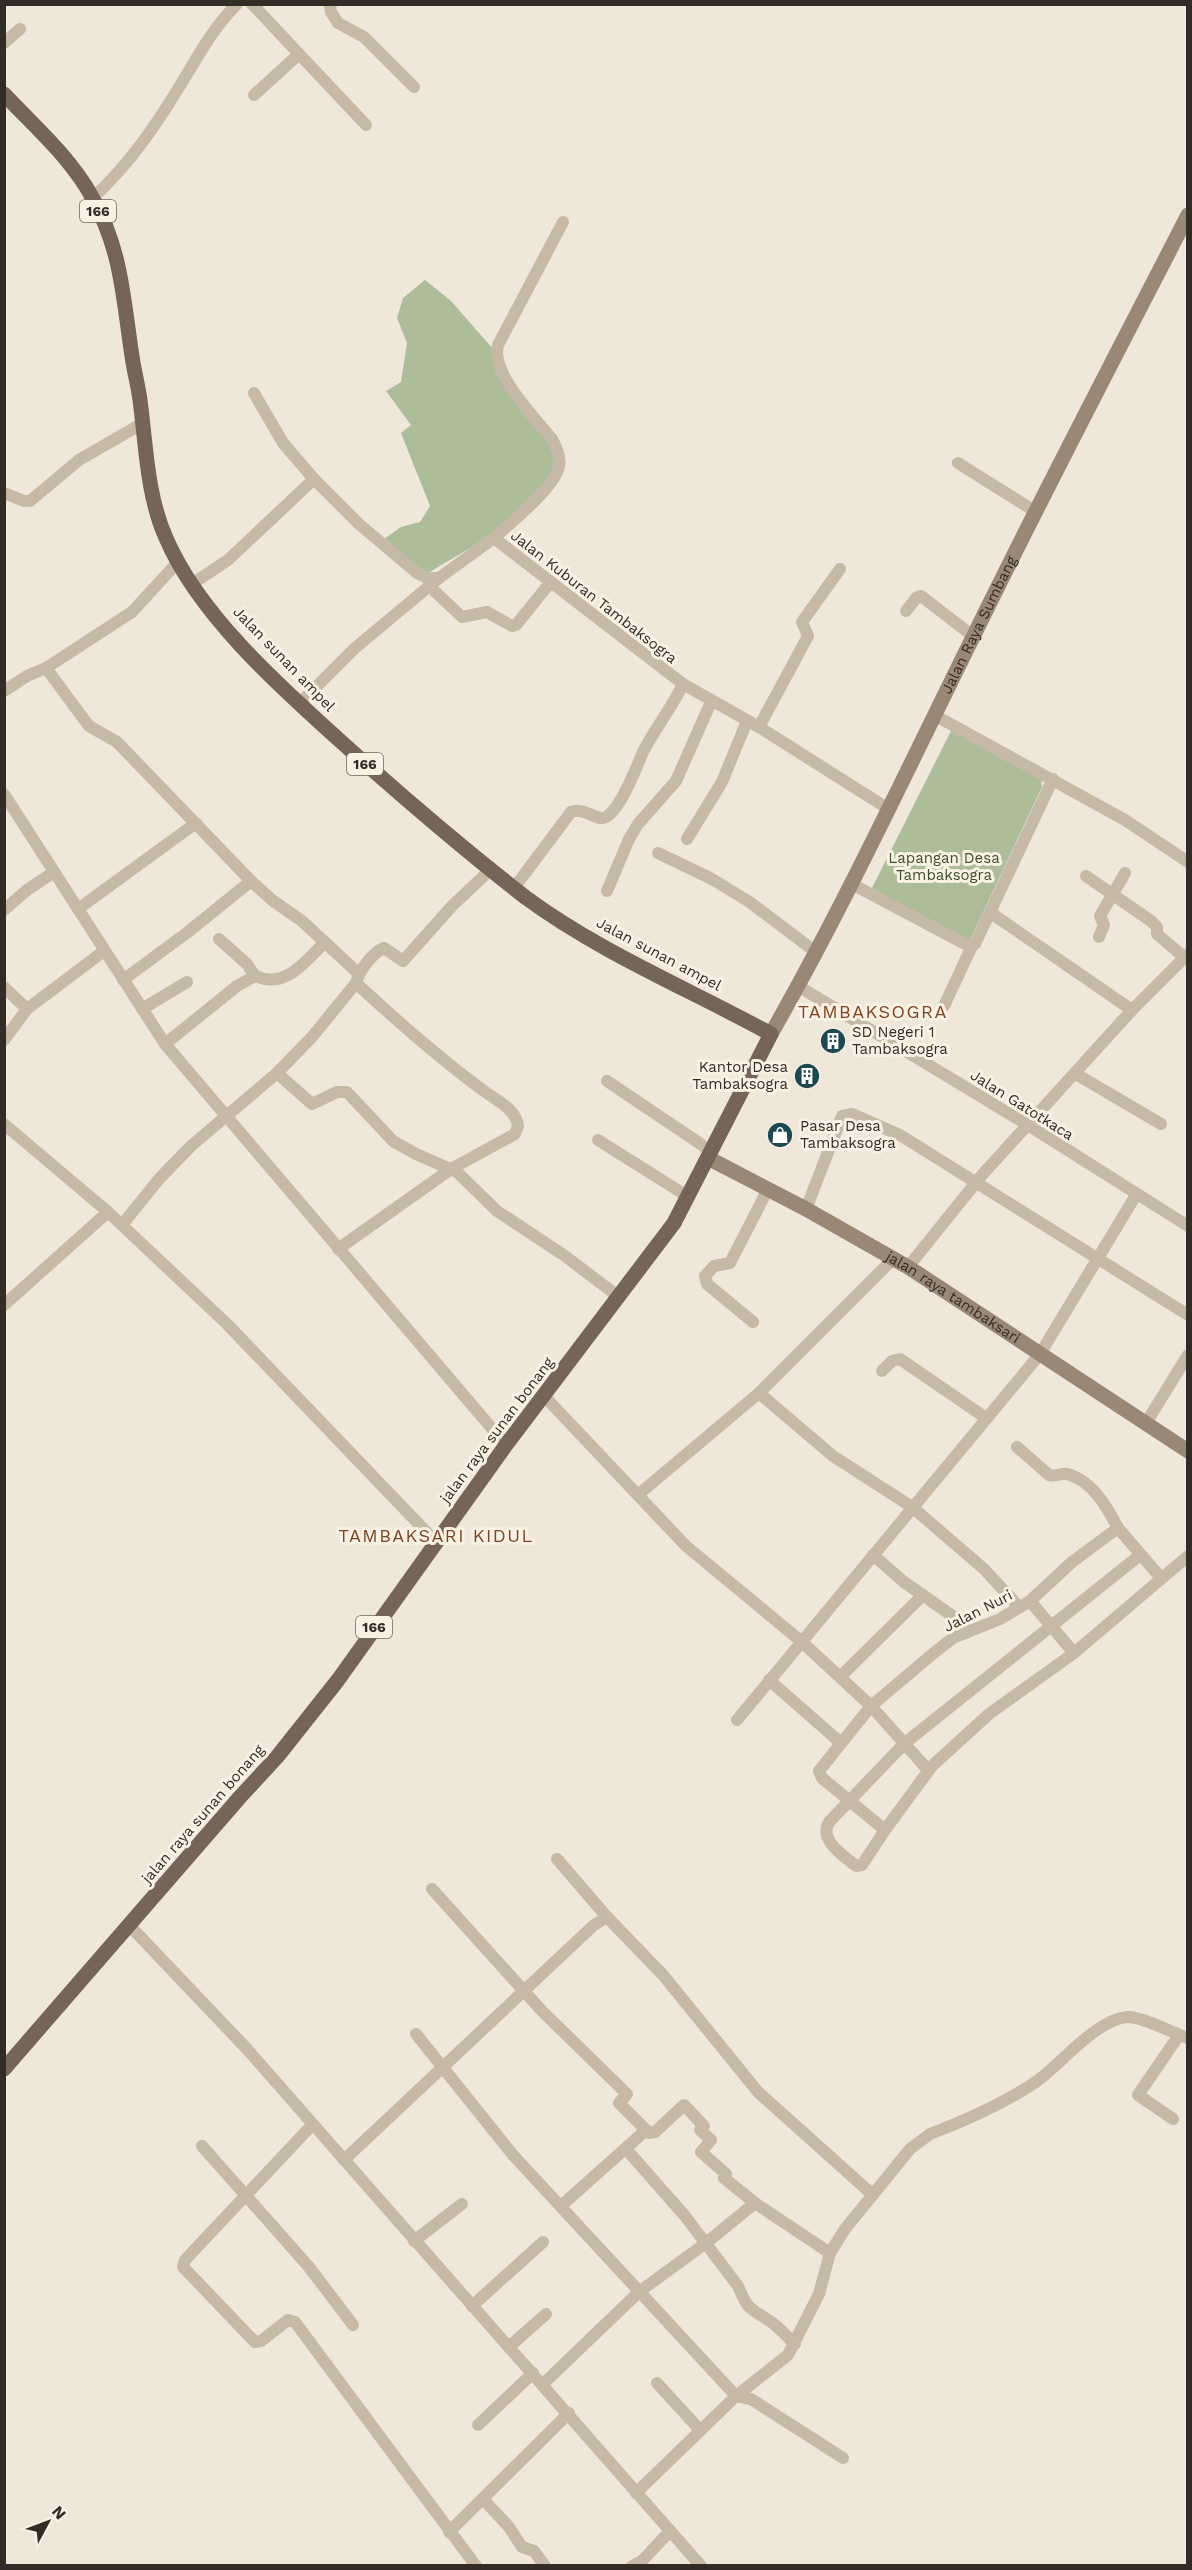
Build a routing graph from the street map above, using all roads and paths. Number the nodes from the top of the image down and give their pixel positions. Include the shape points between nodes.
1 (237, 4) edge
2 (252, 4) edge
3 (330, 4) edge
4 (20, 29) dead end
5 (4, 43) edge
6 (299, 54) junction
7 (414, 87) dead end
8 (4, 94) edge
9 (254, 95) dead end
10 (366, 125) dead end
11 (93, 198) junction
12 (1188, 215) edge
13 (563, 222) dead end
14 (254, 393) dead end
15 (142, 418) junction
16 (958, 463) dead end
17 (315, 479) junction
18 (4, 494) edge
19 (1036, 512) junction
20 (494, 538) junction
21 (177, 563) junction
22 (840, 569) dead end
23 (440, 578) junction
24 (550, 583) junction
25 (192, 584) junction
26 (429, 586) junction
27 (906, 611) dead end
28 (973, 636) junction
29 (46, 668) junction
30 (683, 684) junction
31 (4, 692) edge
32 (711, 702) junction
33 (299, 704) junction
34 (936, 716) junction
35 (747, 721) junction
36 (759, 727) junction
37 (1053, 779) junction
38 (4, 794) edge
39 (888, 808) junction
40 (196, 823) junction
41 (687, 839) dead end
42 (658, 853) dead end
43 (1188, 862) edge
44 (490, 870) junction
45 (54, 872) junction
46 (1125, 873) dead end
47 (1086, 876) dead end
48 (251, 881) junction
49 (850, 883) junction
50 (514, 888) junction
51 (607, 891) dead end
52 (1113, 893) junction
53 (78, 909) junction
54 (4, 910) edge
55 (990, 913) junction
56 (1099, 937) dead end
57 (219, 939) dead end
58 (324, 943) junction
59 (972, 946) junction
60 (104, 951) junction
61 (817, 953) junction
62 (1186, 956) edge
63 (255, 976) junction
64 (358, 979) junction
65 (123, 980) junction
66 (188, 982) dead end
67 (798, 986) junction
68 (6, 990) edge
69 (944, 1006) dead end
70 (27, 1009) junction
71 (142, 1009) junction
72 (1132, 1010) junction
73 (771, 1034) junction
74 (4, 1040) edge
75 (165, 1044) junction
76 (277, 1073) junction
77 (1076, 1074) junction
78 (607, 1081) dead end
79 (225, 1117) junction
80 (4, 1124) edge
81 (1161, 1124) dead end
82 (1028, 1125) junction
83 (598, 1140) dead end
84 (710, 1155) junction
85 (452, 1169) junction
86 (976, 1181) junction
87 (768, 1189) junction
88 (1136, 1195) junction
89 (687, 1196) junction
90 (806, 1209) junction
91 (108, 1212) junction
92 (122, 1225) junction
93 (1188, 1226) edge
94 (338, 1248) junction
95 (894, 1258) junction
96 (1099, 1258) junction
97 (908, 1267) junction
98 (619, 1297) junction
99 (4, 1305) edge
100 (1188, 1315) edge
101 (753, 1322) dead end
102 (1040, 1354) junction
103 (1188, 1354) edge
104 (882, 1371) dead end
105 (759, 1393) junction
106 (545, 1396) junction
107 (987, 1418) junction
108 (1146, 1423) junction
109 (506, 1445) junction
110 (1017, 1447) dead end
111 (1188, 1451) edge
112 (639, 1494) junction
113 (912, 1507) junction
114 (1118, 1528) junction
115 (436, 1542) junction
116 (873, 1555) junction
117 (1140, 1555) junction
118 (1188, 1556) edge
119 (1161, 1578) junction
120 (923, 1595) junction
121 (1025, 1604) junction
122 (1051, 1625) junction
123 (968, 1631) junction
124 (802, 1642) junction
125 (1074, 1653) junction
126 (840, 1677) junction
127 (769, 1680) junction
128 (871, 1706) junction
129 (737, 1720) dead end
130 (841, 1743) junction
131 (905, 1743) junction
132 (928, 1770) junction
133 (849, 1801) junction
134 (885, 1830) junction
135 (557, 1859) dead end
136 (432, 1889) dead end
137 (607, 1917) junction
138 (129, 1925) junction
139 (524, 1991) junction
140 (416, 2034) dead end
141 (1183, 2036) edge
142 (4, 2069) edge
143 (443, 2069) junction
144 (1173, 2119) dead end
145 (312, 2125) junction
146 (646, 2130) junction
147 (202, 2146) dead end
148 (626, 2149) junction
149 (344, 2160) junction
150 (245, 2195) junction
151 (873, 2195) junction
152 (755, 2203) junction
153 (462, 2204) dead end
154 (561, 2206) junction
155 (414, 2241) junction
156 (543, 2242) dead end
157 (706, 2243) junction
158 (830, 2253) junction
159 (640, 2291) junction
160 (472, 2306) junction
161 (546, 2314) dead end
162 (353, 2325) dead end
163 (795, 2344) junction
164 (509, 2347) junction
165 (533, 2373) junction
166 (657, 2383) dead end
167 (543, 2384) junction
168 (736, 2396) junction
169 (569, 2413) junction
170 (478, 2425) dead end
171 (700, 2430) junction
172 (843, 2458) dead end
173 (636, 2493) junction
174 (483, 2499) junction
175 (670, 2531) junction
176 (449, 2532) junction
177 (476, 2565) edge
178 (545, 2565) edge
179 (632, 2565) edge
180 (701, 2565) edge

1 - 11 street via 207,40 139,148
2 - 6 street
3 - 7 street via 338,24 364,37
4 - 5 street
6 - 9 street
6 - 10 street
8 - 11 main road, Jalan sunan ampel / 166 via 76,173
11 - 15 main road, Jalan sunan ampel / 166 via 120,268
12 - 19 street, Jalan Raya Sumbang
13 - 20 street via 496,354 504,378 552,439 560,464 539,496
14 - 17 street via 283,443
15 - 18 street via 79,460 30,501
15 - 21 main road, Jalan sunan ampel / 166 via 156,510
16 - 19 street
17 - 23 street via 359,524 417,573
17 - 25 street via 228,560
19 - 28 street, Jalan Raya Sumbang
20 - 23 street, Jalan Kuburan Tambaksogra
20 - 24 street, Jalan Kuburan Tambaksogra
21 - 25 main road, Jalan sunan ampel / 166
21 - 29 street via 132,612
22 - 36 street via 802,622 808,636
23 - 26 street, Jalan Kuburan Tambaksogra
24 - 26 street via 512,626 487,612 462,617
24 - 30 street, Jalan Kuburan Tambaksogra
25 - 33 main road, Jalan sunan ampel / 166 via 222,624
26 - 33 street, Jalan Kuburan Tambaksogra via 355,648
27 - 28 street via 921,596
28 - 34 street, Jalan Raya Sumbang
29 - 31 street
29 - 40 street via 89,726 117,742
30 - 32 street, Jalan Kuburan Tambaksogra
30 - 50 street via 620,801 608,816 576,810 571,813
32 - 35 street, Jalan Kuburan Tambaksogra
32 - 51 street via 676,782 638,824
33 - 44 main road, Jalan sunan ampel / 166
34 - 37 street
34 - 39 street, Jalan Raya Sumbang
35 - 36 street, Jalan Kuburan Tambaksogra
35 - 41 street via 722,782
36 - 39 street, Jalan Kuburan Tambaksogra
37 - 43 street
37 - 55 street
38 - 45 street
39 - 49 street, Jalan Raya Sumbang
40 - 48 street
40 - 53 street
42 - 61 street via 732,891
44 - 50 main road, Jalan sunan ampel / 166
44 - 64 street via 403,961 381,948
45 - 53 street
45 - 54 street
46 - 52 street
47 - 52 street
48 - 58 street
48 - 65 street
49 - 59 street
49 - 61 street, Jalan Raya Sumbang
50 - 73 main road, Jalan sunan ampel / 166 via 553,917 626,959
52 - 56 street via 1100,916 1104,925
52 - 62 street via 1151,921 1157,934
53 - 60 street
55 - 59 street
55 - 72 street
57 - 63 street
58 - 63 street via 300,968 281,979 272,982
58 - 64 street
59 - 69 street
60 - 65 street
60 - 70 street
61 - 67 street, Jalan Raya Sumbang
62 - 72 street
63 - 75 street
64 - 76 street via 312,1037
64 - 85 street via 404,1028 515,1116 515,1134
65 - 71 street
66 - 71 street
67 - 73 street, Jalan Raya Sumbang
67 - 82 street, Jalan Gatotkaca
68 - 70 street
70 - 74 street
71 - 75 street
72 - 77 street
73 - 84 main road, jalan raya sunan bonang / 166
75 - 79 street
76 - 79 street
76 - 85 street via 312,1104 337,1092 347,1092 393,1141
77 - 81 street
77 - 82 street
78 - 84 street
79 - 92 street via 159,1179
79 - 94 street
80 - 91 street
82 - 86 street
82 - 88 street, Jalan Gatotkaca
83 - 89 street
84 - 87 street, jalan raya tambaksari
84 - 89 main road, jalan raya sunan bonang / 166
85 - 94 street
85 - 98 street via 497,1211
86 - 90 street via 900,1135 848,1113 842,1116
86 - 96 street
86 - 97 street
87 - 90 street, jalan raya tambaksari
87 - 101 street via 730,1263 714,1266 705,1276 707,1284
88 - 93 street, Jalan Gatotkaca
88 - 96 street
89 - 98 main road, jalan raya sunan bonang / 166 via 674,1223
90 - 95 street, jalan raya tambaksari
91 - 92 street
91 - 99 street
92 - 115 street via 238,1335
94 - 109 street
95 - 97 street, jalan raya tambaksari
95 - 105 street
96 - 100 street
96 - 102 street
97 - 102 street, jalan raya tambaksari
98 - 106 main road, jalan raya sunan bonang / 166
102 - 107 street
102 - 108 street, jalan raya tambaksari
103 - 108 street
104 - 107 street via 900,1359
105 - 112 street
105 - 113 street via 833,1456
106 - 109 main road, jalan raya sunan bonang / 166
106 - 112 street
107 - 113 street
108 - 111 street, jalan raya tambaksari
109 - 115 main road, jalan raya sunan bonang / 166
110 - 114 street via 1049,1475 1068,1474 1088,1487 1102,1499
112 - 124 street via 691,1551
113 - 116 street
113 - 121 street
114 - 117 street
114 - 121 street, Jalan Nuri
115 - 138 main road, jalan raya sunan bonang / 166 via 278,1757
116 - 120 street
116 - 124 street
117 - 119 street
117 - 122 street
118 - 119 street
119 - 125 street
120 - 123 street
120 - 126 street
121 - 122 street
121 - 123 street, Jalan Nuri
122 - 125 street
122 - 131 street
123 - 128 street, Jalan Nuri via 953,1638
124 - 126 street
124 - 127 street
125 - 132 street via 989,1714
126 - 128 street
127 - 129 street
127 - 130 street
128 - 130 street, Jalan Nuri
128 - 131 street
130 - 133 street, Jalan Nuri via 819,1772
131 - 132 street
131 - 133 street
132 - 134 street
133 - 134 street
133 - 134 street via 825,1830 833,1846 852,1863 862,1865
135 - 137 street
136 - 139 street
137 - 139 street
137 - 151 street via 663,1976 758,2092
138 - 142 main road, jalan raya sunan bonang / 166
138 - 145 street via 247,2049
139 - 143 street
139 - 146 street via 627,2094 618,2103
140 - 143 street
141 - 144 street via 1138,2095
141 - 151 street via 1129,2016 1115,2020 1037,2081 920,2141
143 - 149 street
143 - 154 street via 513,2155
145 - 149 street
145 - 150 street
146 - 148 street
146 - 152 street via 652,2134 684,2105 704,2126 700,2130 711,2140 701,2152 726,2174 724,2178
147 - 150 street
148 - 154 street
148 - 157 street
149 - 155 street
150 - 162 street via 309,2267
150 - 176 street via 185,2260 183,2267 255,2342 288,2320 296,2322
151 - 158 street
152 - 157 street
152 - 158 street
153 - 155 street
154 - 159 street
155 - 160 street
156 - 160 street
157 - 159 street
157 - 163 street via 753,2312
158 - 163 street via 819,2294
159 - 167 street
159 - 168 street
160 - 164 street
161 - 164 street
163 - 168 street via 781,2362
164 - 165 street
165 - 167 street
165 - 170 street
166 - 171 street
167 - 169 street
168 - 171 street
168 - 172 street via 751,2398
169 - 173 street
169 - 174 street
171 - 173 street
173 - 175 street
174 - 176 street
174 - 178 street via 522,2547 534,2551
175 - 179 street via 642,2561
175 - 180 street
176 - 177 street

